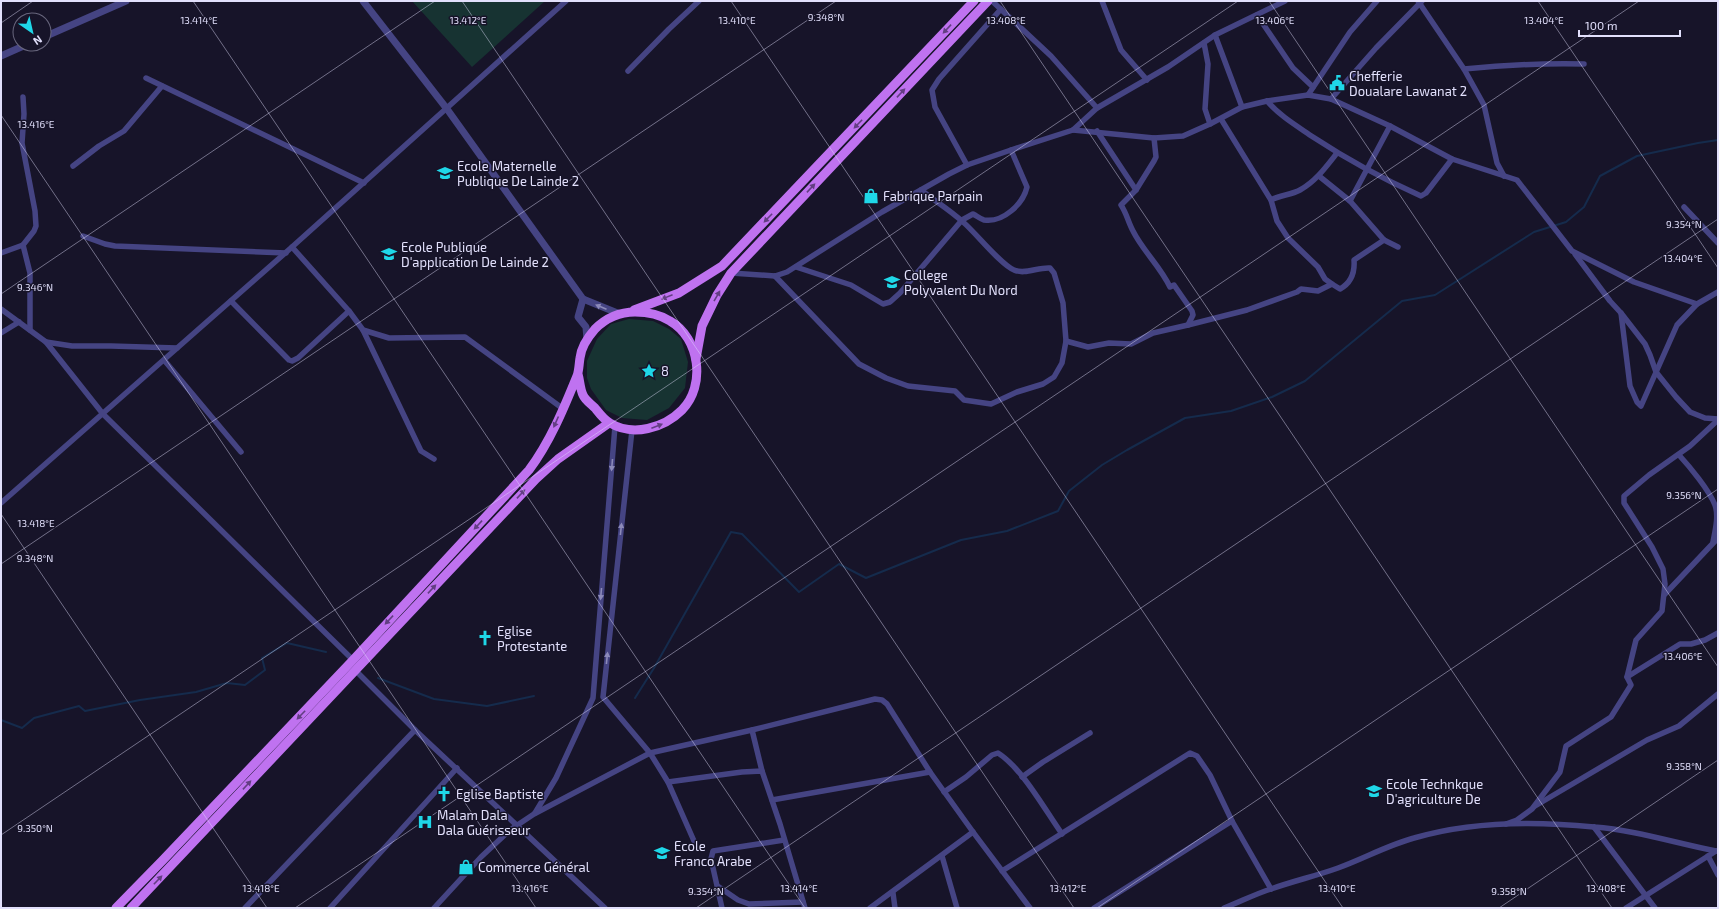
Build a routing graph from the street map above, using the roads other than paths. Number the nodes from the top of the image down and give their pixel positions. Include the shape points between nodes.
1 (126, 1) edge
2 (363, 1) edge
3 (566, 1) edge
4 (699, 1) edge
5 (974, 1) edge
6 (988, 1) edge
7 (992, 1) edge
8 (1102, 1) edge
9 (1285, 1) edge
10 (1377, 1) edge
11 (1420, 2) edge
12 (1271, 4) edge
13 (1001, 9) junction
14 (1257, 15) junction
15 (52, 33) edge
16 (1215, 36) junction
17 (1204, 43) junction
18 (12, 51) edge
19 (1, 56) edge
20 (1584, 64) dead end
21 (1464, 69) junction
22 (628, 71) dead end
23 (146, 78) dead end
24 (1147, 80) junction
25 (162, 86) junction
26 (1313, 86) junction
27 (1308, 95) junction
28 (23, 97) dead end
29 (1331, 98) junction
30 (1267, 101) junction
31 (1242, 107) junction
32 (1097, 108) junction
33 (447, 110) junction
34 (1221, 119) junction
35 (1210, 124) junction
36 (1390, 126) junction
37 (1073, 130) junction
38 (1097, 131) junction
39 (1154, 138) junction
40 (1011, 150) junction
41 (1337, 153) junction
42 (1452, 159) junction
43 (967, 165) junction
44 (73, 166) dead end
45 (1366, 170) junction
46 (1319, 176) junction
47 (1504, 176) junction
48 (364, 183) junction
49 (921, 190) junction
50 (1136, 190) junction
51 (1271, 200) junction
52 (1350, 201) junction
53 (1684, 207) dead end
54 (962, 220) junction
55 (83, 236) dead end
56 (1384, 240) junction
57 (1718, 243) edge
58 (23, 245) junction
59 (292, 247) junction
60 (1398, 247) dead end
61 (1572, 251) junction
62 (1, 253) edge
63 (286, 253) junction
64 (796, 267) junction
65 (731, 273) junction
66 (775, 276) junction
67 (1332, 284) junction
68 (1718, 292) edge
69 (583, 299) junction
70 (231, 301) junction
71 (1697, 304) junction
72 (1, 309) edge
73 (349, 311) junction
74 (623, 313) junction
75 (1621, 313) junction
76 (19, 322) junction
77 (1188, 325) junction
78 (30, 330) junction
79 (363, 330) junction
80 (1, 333) edge
81 (586, 340) junction
82 (1066, 341) junction
83 (46, 342) junction
84 (177, 348) junction
85 (696, 359) junction
86 (164, 360) junction
87 (1656, 372) junction
88 (578, 374) junction
89 (562, 408) junction
90 (103, 414) junction
91 (1718, 420) edge
92 (612, 424) junction
93 (632, 430) junction
94 (242, 452) dead end
95 (1679, 454) junction
96 (434, 459) dead end
97 (2, 500) edge
98 (1716, 506) edge
99 (1716, 540) edge
100 (1664, 594) junction
101 (1718, 633) edge
102 (353, 660) junction
103 (355, 670) junction
104 (1627, 677) junction
105 (1718, 694) edge
106 (415, 730) junction
107 (752, 730) junction
108 (1090, 733) dead end
109 (650, 753) junction
110 (457, 768) junction
111 (762, 771) junction
112 (930, 772) junction
113 (1022, 777) junction
114 (668, 782) junction
115 (944, 792) junction
116 (772, 800) junction
117 (1532, 809) junction
118 (534, 814) junction
119 (1232, 821) junction
120 (1506, 824) junction
121 (518, 825) junction
122 (1594, 827) junction
123 (973, 832) junction
124 (1062, 834) junction
125 (784, 840) junction
126 (694, 841) dead end
127 (1717, 851) edge
128 (942, 856) junction
129 (1708, 856) junction
130 (1002, 871) junction
131 (1718, 874) edge
132 (719, 886) junction
133 (1271, 889) junction
134 (893, 893) junction
135 (1646, 895) junction
136 (804, 905) edge
137 (116, 908) edge
138 (131, 908) edge
139 (245, 908) edge
140 (330, 908) edge
141 (434, 908) edge
142 (605, 908) edge
143 (722, 908) edge
144 (870, 908) edge
145 (895, 908) edge
146 (957, 908) edge
147 (1030, 908) edge
148 (1094, 908) edge
149 (1224, 908) edge
150 (1626, 908) edge
151 (1655, 908) edge

1 - 15 street
2 - 33 street
3 - 33 street
4 - 22 street
5 -> 74 main road via 722,266 680,292
65 -> 6 main road
7 - 13 street
8 - 24 street via 1121,50
9 - 12 street
10 - 26 street via 1350,32
11 - 21 street
11 - 29 street
12 - 14 street
13 - 32 street via 1051,56
13 - 43 street via 932,90 935,107
14 - 16 street
14 - 26 street via 1293,68
16 - 17 street
16 - 31 street
17 - 24 street
17 - 35 street via 1208,64 1204,109
18 - 19 street
20 - 21 street via 1551,63
21 - 47 street via 1484,105 1497,163
23 - 25 street
24 - 32 street
25 - 44 street via 124,131 92,150
25 - 48 street
26 - 27 street
27 - 29 street
27 - 30 street
28 - 58 street via 22,143 36,226
29 - 36 street
30 - 31 street
30 - 41 street via 1286,119
31 - 34 street
32 - 37 street
33 - 48 street
33 - 69 street
34 - 35 street
34 - 51 street
35 - 39 street via 1183,136
36 - 42 street
36 - 45 street
37 - 38 street
37 - 40 street
38 - 39 street
38 - 50 street
39 - 50 street via 1156,157
40 - 43 street
40 - 54 street via 1027,187 1024,198 1007,214 986,221 973,214
41 - 45 street
41 - 46 street
42 - 45 street via 1421,196
42 - 47 street
43 - 49 street
45 - 52 street
46 - 51 street via 1299,190
46 - 52 street
47 - 61 street via 1517,180
48 - 59 street
49 - 54 street
49 - 64 street
50 - 77 street via 1121,205 1133,231 1170,287 1174,285 1192,311 1193,315
51 - 67 street via 1277,221 1288,238 1318,266 1325,279
52 - 56 street
53 - 57 street
54 - 64 street via 900,293 890,302 883,304 851,285
54 - 82 street via 1013,270 1025,272 1050,268 1054,273 1063,303
55 - 63 street via 115,246
56 - 60 street
56 - 67 street via 1354,260 1354,271 1342,288 1338,289
58 - 62 street
58 - 78 street via 30,273
59 - 63 street
59 - 73 street
61 - 71 street via 1634,282
61 - 75 street
63 - 70 street
64 - 66 street
65 - 66 street
85 -> 65 main road via 702,326
66 - 82 street via 859,364 908,386 955,391 964,400 991,404 1043,384 1058,371
67 - 77 street via 1318,291 1301,288 1297,292 1247,310
68 - 71 street
74 -> 69 street
69 - 81 street via 578,316 586,327
70 - 73 street via 292,361
70 - 84 street
71 - 87 street via 1677,325
72 - 76 street
73 - 79 street
74 - 81 main road via 601,324
74 - 85 main road via 649,312 671,321 687,337
75 - 87 street via 1645,344
75 - 87 street via 1630,386 1641,406
76 - 78 street
76 - 80 street
77 - 82 street via 1152,333 1130,344 1088,346
78 - 83 street
79 - 89 street via 389,338 465,337
79 - 96 street via 421,451
81 - 88 main road
83 - 84 street via 72,346
83 - 90 street
84 - 86 street
93 -> 85 main road via 654,428 674,418 686,406 695,386
86 - 90 street
86 - 94 street
87 - 91 street via 1690,412
88 - 89 main road
88 - 92 main road via 583,396
89 -> 102 main road via 546,446 529,470
90 - 97 street
90 - 102 street
91 - 95 street
92 - 93 main road
103 -> 92 main road via 536,479 558,459
92 -> 118 street via 593,698 556,778
109 -> 93 street via 603,697
95 - 98 street
95 - 100 street via 1624,496 1624,503 1663,569
98 - 99 street
99 - 100 street
100 - 104 street via 1662,611 1636,640
101 - 104 street via 1705,640 1680,644
102 -> 137 main road
103 - 106 street
138 -> 103 main road
104 - 117 street via 1631,685 1610,717 1566,746 1560,772
105 - 117 street via 1679,726 1647,740
106 - 110 street
106 - 139 street
107 - 109 street
107 - 111 street
107 - 112 street via 875,699 882,700 894,714
108 - 113 street
109 - 114 street
109 - 118 street
110 - 121 street
110 - 140 street
111 - 114 street
111 - 116 street
112 - 115 street
112 - 116 street
113 - 115 street via 1007,759 998,753
113 - 124 street
114 - 126 street
115 - 123 street
116 - 125 street
117 - 120 street via 1517,820
118 - 121 street
119 - 124 street via 1210,775 1197,756 1190,753
119 - 133 street
119 - 148 street
120 - 122 street
120 - 133 street via 1445,830 1413,838 1338,868
121 - 141 street via 498,840
121 - 142 street
122 - 127 street via 1626,830 1676,844
122 - 135 street
123 - 128 street
123 - 130 street
124 - 130 street
125 - 132 street via 713,851 711,859
125 - 136 street
127 - 129 street
128 - 134 street
128 - 146 street
129 - 131 street
129 - 135 street
130 - 147 street
132 - 136 street via 738,900 749,904
132 - 143 street
133 - 149 street
134 - 144 street
134 - 145 street
135 - 150 street
135 - 151 street

